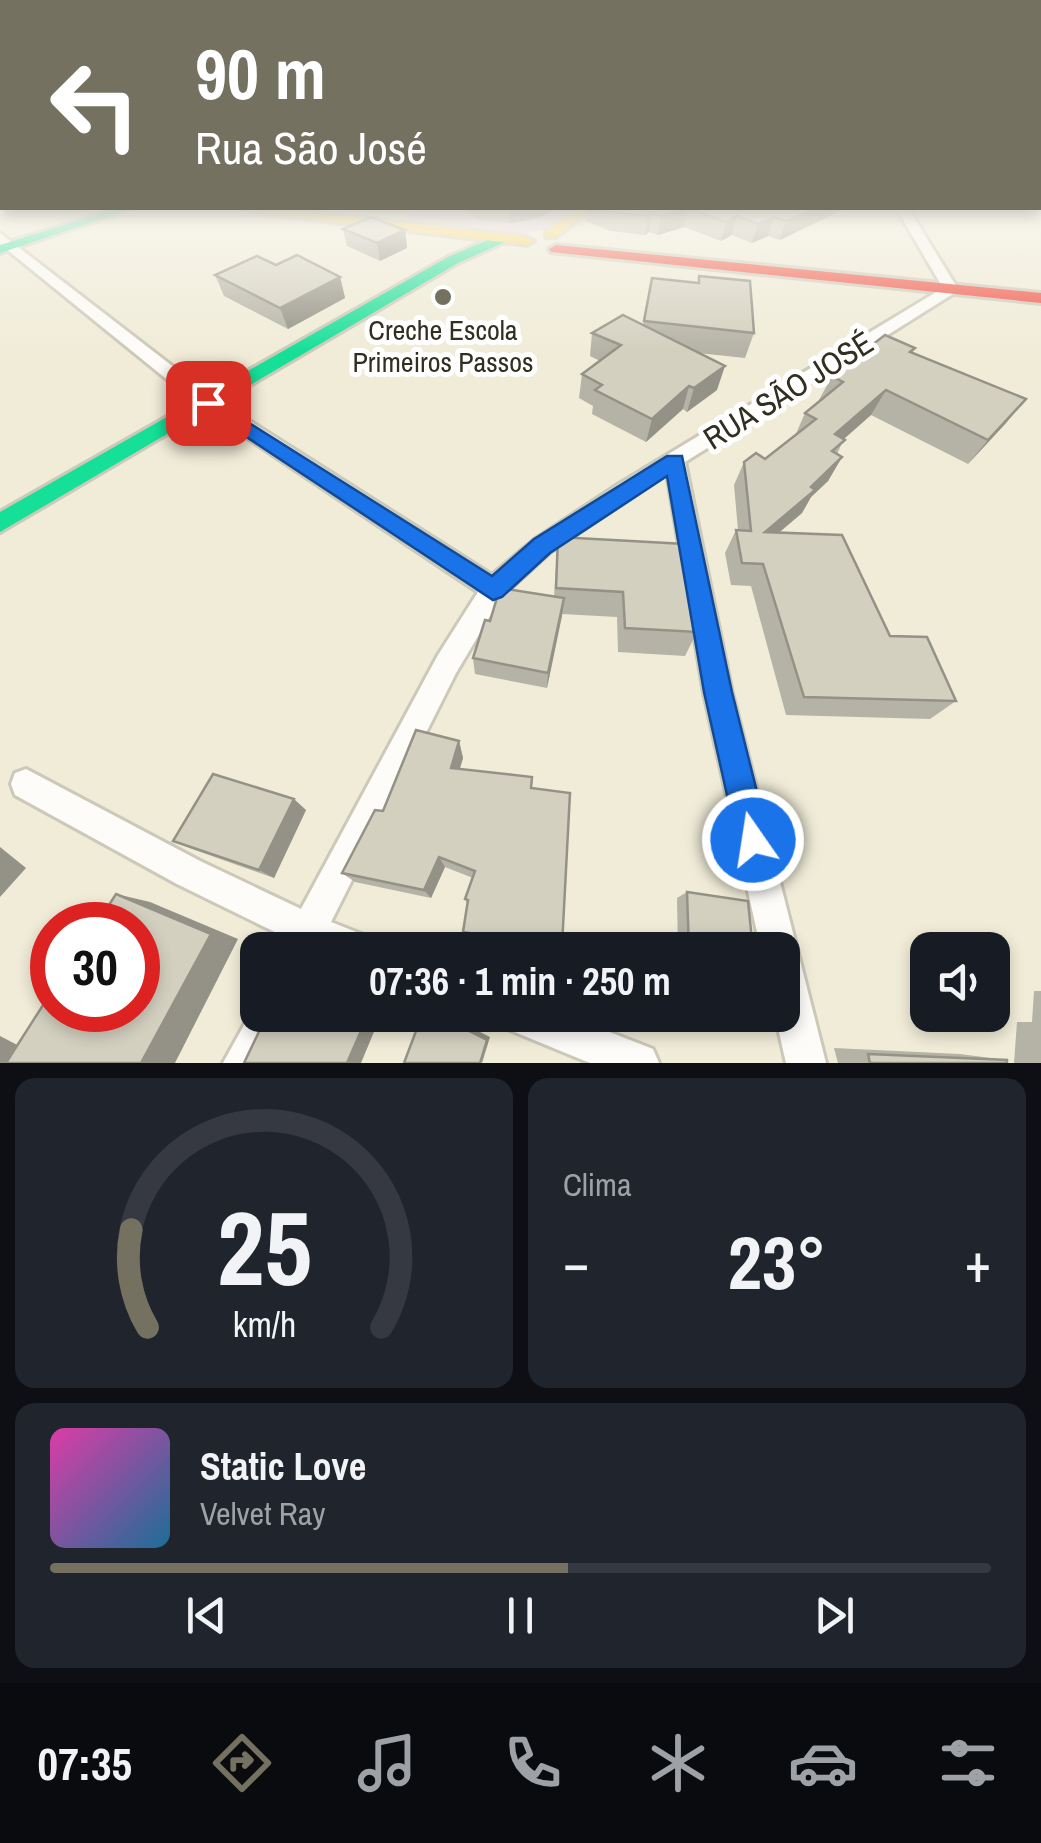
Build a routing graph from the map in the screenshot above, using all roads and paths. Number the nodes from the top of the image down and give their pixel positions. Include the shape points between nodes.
1 (14, 252) edge
2 (471, 252) edge
3 (657, 252) edge
4 (929, 252) edge
5 (947, 282) junction
6 (1041, 284) edge
7 (1041, 298) edge
8 (208, 403) junction
9 (674, 461) junction
10 (0, 523) edge
11 (493, 589) junction
12 (26, 784) dead end
13 (289, 932) edge
14 (307, 932) edge
15 (775, 932) edge
16 (258, 1032) edge
17 (561, 1032) edge
18 (798, 1032) edge
19 (243, 1063) edge
20 (639, 1063) edge
21 (806, 1063) edge

1 - 8 street
2 - 8 street
3 - 5 street
4 - 5 street
5 - 6 street
5 - 7 street
5 - 9 street, RUA SÃO JOSÉ
8 - 10 street
8 - 11 street
9 - 11 street, RUA SÃO JOSÉ via 555,537
9 - 15 street via 718,692
11 - 14 street, RUA SÃO JOSÉ via 446,664
12 - 13 street
16 - 19 street
17 - 20 street
18 - 21 street

